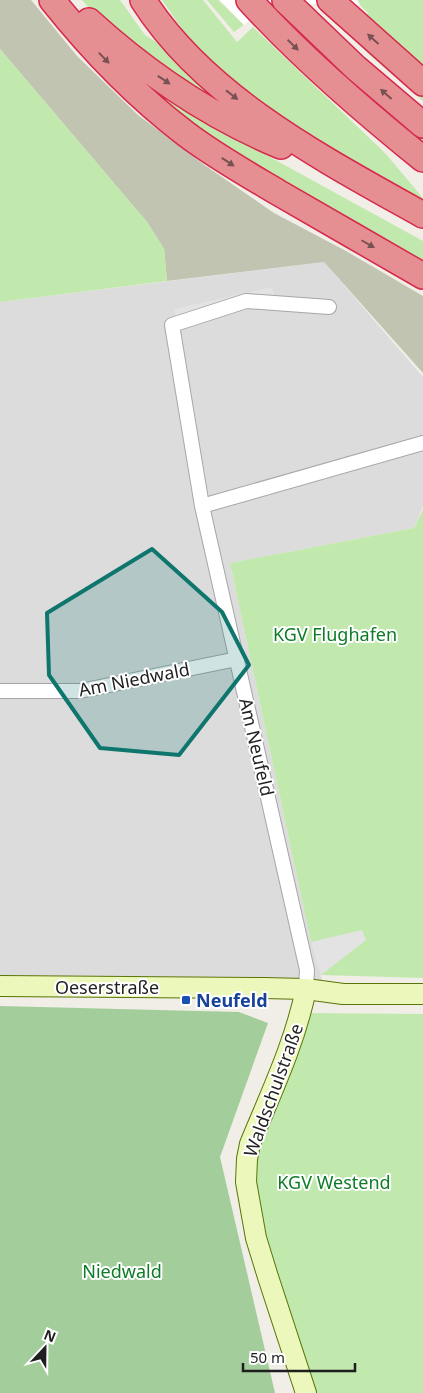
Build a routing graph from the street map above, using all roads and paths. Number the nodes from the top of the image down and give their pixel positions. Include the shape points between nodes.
1 (52, 0) edge
2 (143, 0) edge
3 (287, 2) edge
4 (333, 2) edge
5 (254, 5) edge
6 (74, 13) edge
7 (423, 83) edge
8 (423, 125) edge
9 (423, 159) edge
10 (350, 175) junction
11 (423, 215) edge
12 (423, 276) edge
13 (330, 307) dead end
14 (423, 442) edge
15 (202, 506) junction
16 (236, 659) junction
17 (0, 691) edge
18 (0, 986) edge
19 (306, 989) junction
20 (423, 994) edge
21 (306, 1393) edge

1 - 6 highway
2 -> 10 highway via 194,64 266,122
8 -> 3 highway via 356,68
7 -> 4 highway
5 -> 9 highway via 322,73
6 -> 10 highway via 141,65 218,115 266,140
6 -> 12 highway via 143,97 186,134 244,172
10 - 11 highway
13 - 15 street, Am Neufeld via 246,301 172,325
14 - 15 street
15 - 16 street, Am Neufeld
16 - 17 street, Am Niedwald via 80,691
16 - 19 street, Am Neufeld via 307,970
18 - 19 street, Oeserstraße
19 - 20 street, Oeserstraße via 344,994
19 - 21 street, Waldschulstraße via 288,1050 246,1159 246,1182 259,1246

